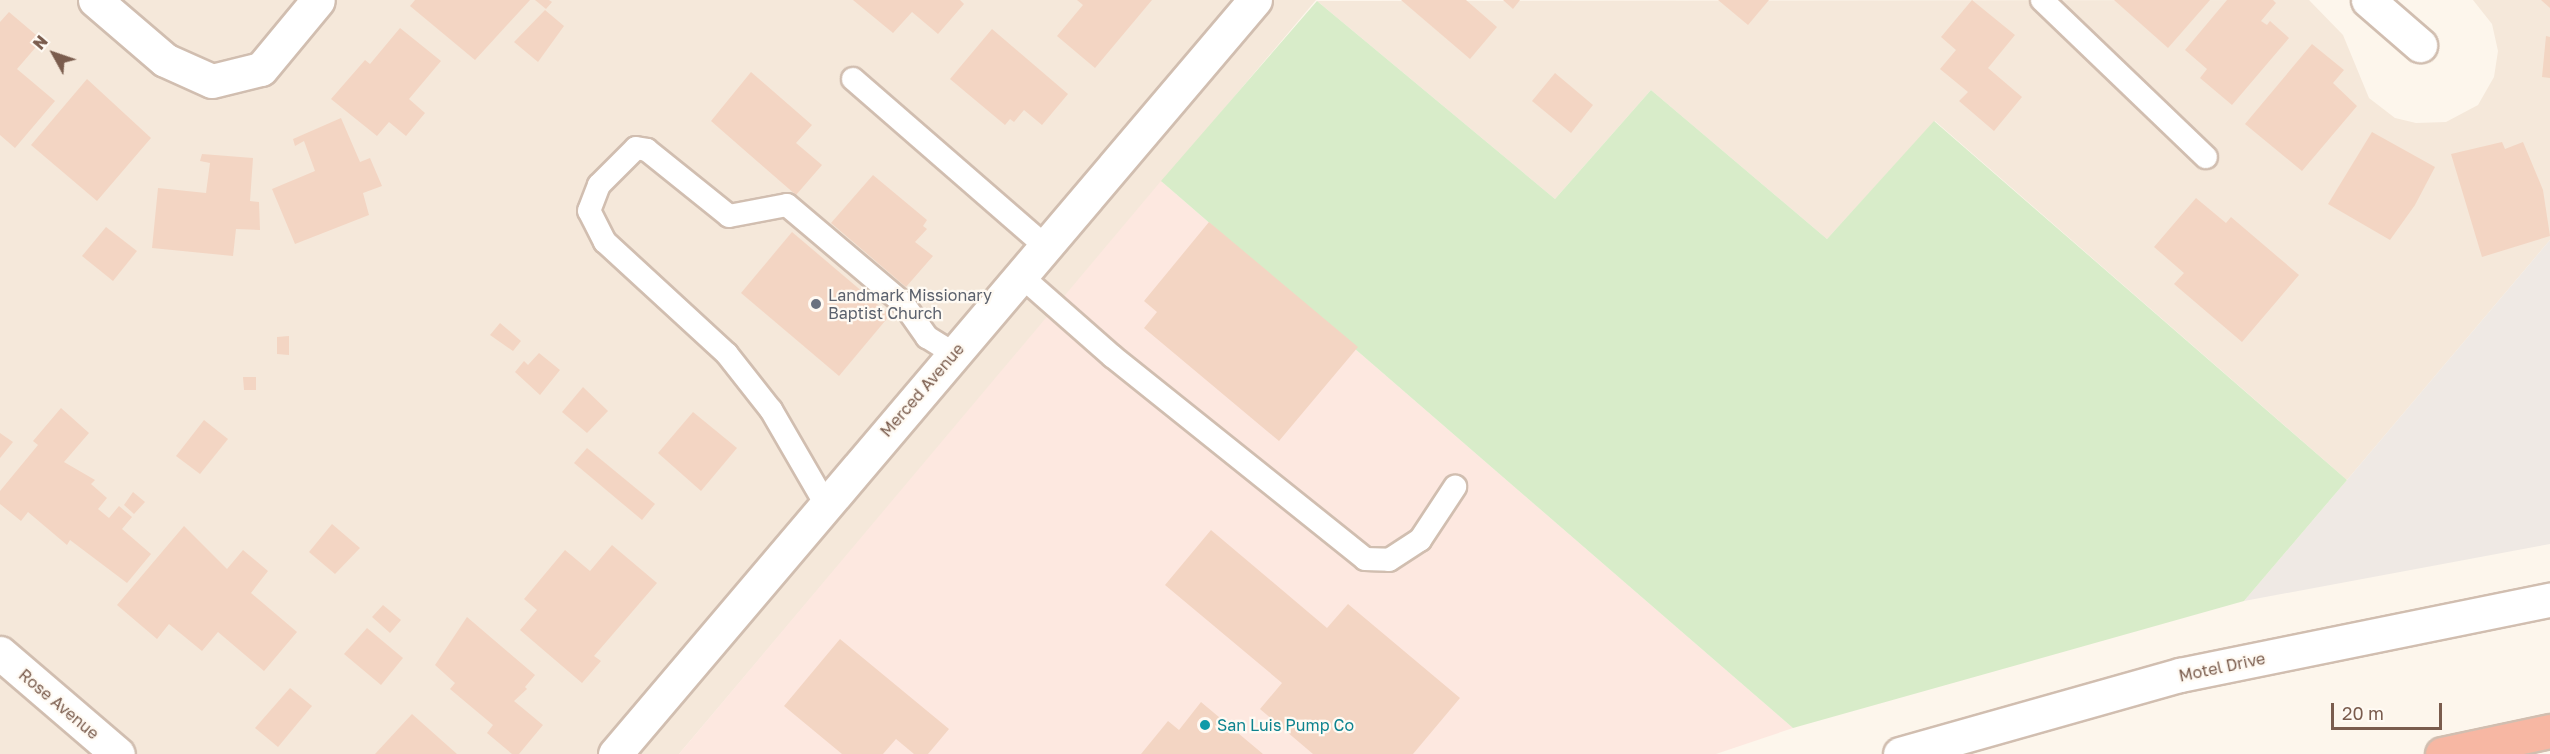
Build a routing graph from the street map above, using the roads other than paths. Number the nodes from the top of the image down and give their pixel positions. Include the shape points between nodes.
1 (95, 0) edge
2 (318, 0) edge
3 (1255, 0) edge
4 (2042, 0) edge
5 (2368, 0) edge
6 (2420, 45) dead end
7 (853, 79) dead end
8 (2206, 157) dead end
9 (1045, 246) junction
10 (1020, 275) junction
11 (954, 353) junction
12 (1455, 487) dead end
13 (825, 503) junction
14 (2550, 600) edge
15 (0, 653) edge
16 (2550, 731) edge
17 (118, 754) edge
18 (615, 754) edge
19 (1900, 754) edge
20 (2442, 754) edge

1 - 2 street via 165,60 212,81 261,69
3 - 9 street, Merced Avenue
4 - 8 lane
5 - 6 street
7 - 9 lane
9 - 10 street, Merced Avenue
10 - 11 street, Merced Avenue
10 - 12 lane via 1112,356 1365,559 1389,560 1420,540
11 - 13 street, Merced Avenue
11 - 13 lane via 927,337 903,303 787,205 729,216 647,150 636,148 599,185 589,211 605,242 727,354 771,410
13 - 18 street, Merced Avenue
14 - 19 street, Motel Drive via 2180,675
15 - 17 street, Rose Avenue
16 - 20 highway

